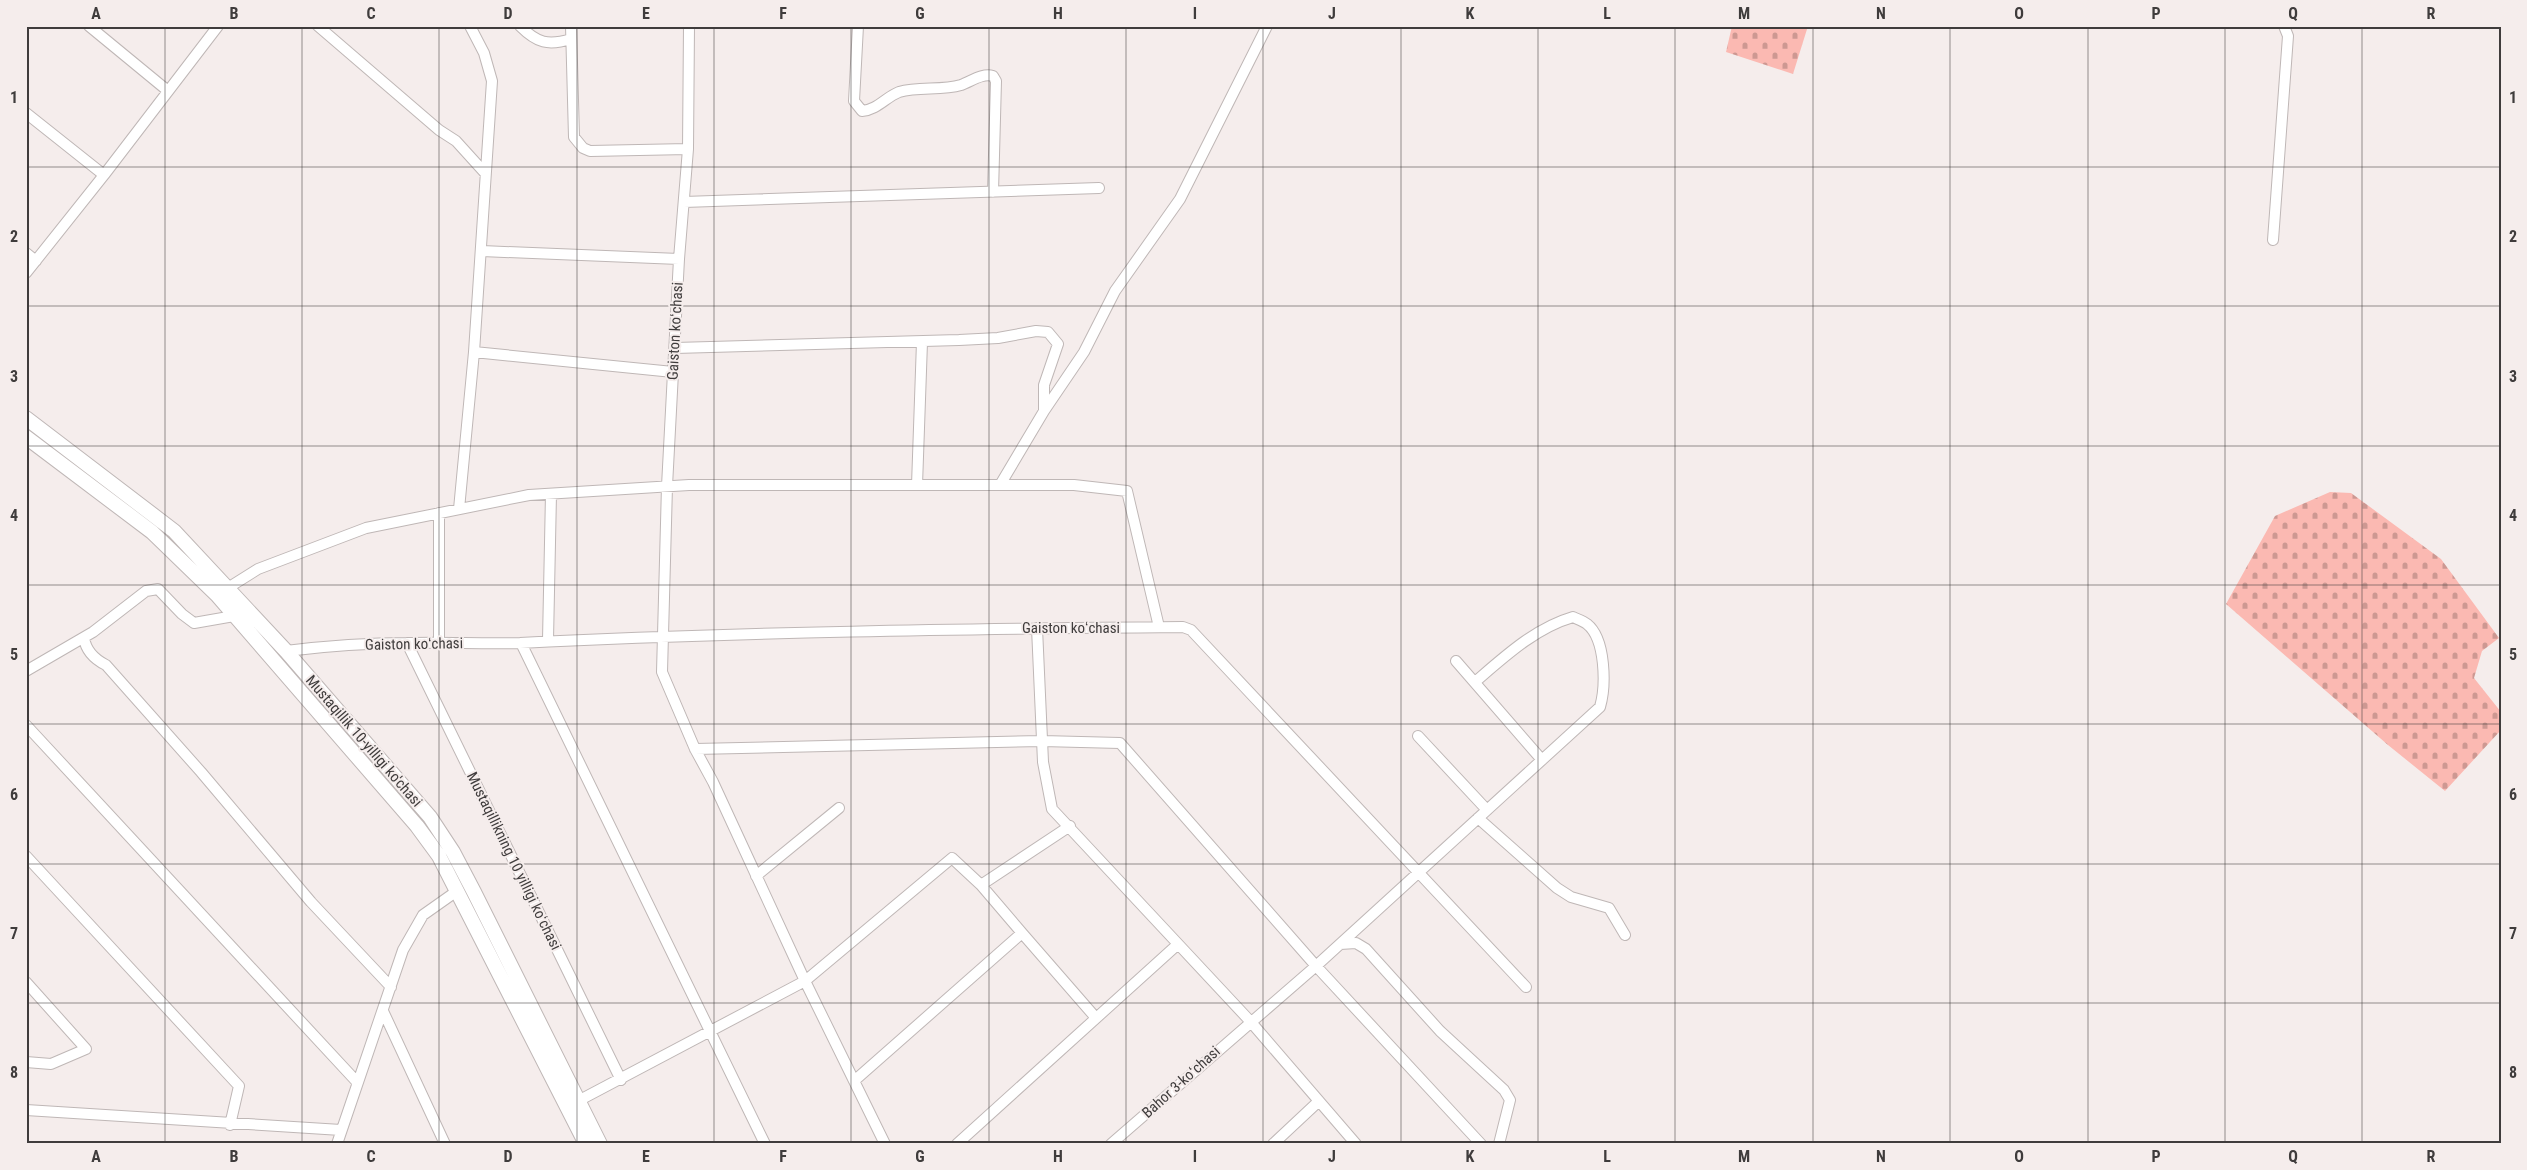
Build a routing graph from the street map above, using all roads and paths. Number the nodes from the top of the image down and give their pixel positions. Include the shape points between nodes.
1 (89, 26) edge
2 (218, 26) edge
3 (318, 26) edge
4 (470, 26) edge
5 (520, 26) edge
6 (571, 26) edge
7 (689, 26) edge
8 (858, 26) edge
9 (1267, 26) edge
10 (2284, 26) edge
11 (571, 39) junction
12 (168, 91) junction
13 (26, 113) edge
14 (688, 149) junction
15 (485, 173) junction
16 (104, 175) junction
17 (1100, 188) dead end
18 (993, 192) junction
19 (684, 202) junction
20 (2273, 240) dead end
21 (482, 251) junction
22 (26, 253) edge
23 (679, 259) junction
24 (36, 261) junction
25 (26, 273) edge
26 (922, 342) junction
27 (675, 348) junction
28 (474, 352) junction
29 (673, 372) junction
30 (1044, 411) junction
31 (26, 418) edge
32 (26, 437) edge
33 (917, 485) junction
34 (1000, 485) junction
35 (667, 486) junction
36 (551, 494) junction
37 (458, 509) junction
38 (438, 514) junction
39 (222, 592) junction
40 (234, 616) junction
41 (1158, 627) junction
42 (1037, 628) junction
43 (662, 636) junction
44 (84, 638) junction
45 (548, 640) junction
46 (407, 643) junction
47 (439, 643) junction
48 (521, 643) junction
49 (286, 651) junction
50 (1456, 661) dead end
51 (26, 671) edge
52 (1475, 682) junction
53 (26, 725) edge
54 (1418, 736) dead end
55 (1042, 741) junction
56 (695, 749) junction
57 (1542, 760) junction
58 (839, 808) dead end
59 (1487, 810) junction
60 (1478, 818) junction
61 (1070, 826) junction
62 (26, 856) edge
63 (1419, 872) junction
64 (756, 876) junction
65 (981, 885) junction
66 (457, 891) junction
67 (1022, 933) junction
68 (1625, 935) dead end
69 (1340, 944) junction
70 (1177, 945) junction
71 (1316, 966) junction
72 (805, 981) junction
73 (26, 982) edge
74 (391, 987) junction
75 (1526, 987) dead end
76 (382, 1011) junction
77 (1096, 1018) junction
78 (1250, 1021) junction
79 (712, 1032) junction
80 (26, 1062) edge
81 (621, 1080) junction
82 (854, 1081) junction
83 (357, 1082) junction
84 (578, 1101) junction
85 (1319, 1101) junction
86 (26, 1110) edge
87 (230, 1124) junction
88 (340, 1139) edge
89 (445, 1144) edge
90 (586, 1144) edge
91 (600, 1144) edge
92 (765, 1144) edge
93 (885, 1144) edge
94 (957, 1144) edge
95 (1112, 1144) edge
96 (1273, 1144) edge
97 (1356, 1144) edge
98 (1482, 1144) edge
99 (1499, 1144) edge

1 - 12 street
2 - 12 street
3 - 15 street via 456,141
4 - 15 street via 484,53 492,81
5 - 11 street via 533,39 545,44
6 - 11 street
7 - 14 street, Gaiston koʻchasi
8 - 18 street via 854,101 862,111 868,111 900,92 961,85 988,74 993,76 996,81
9 - 30 street via 1180,199 1115,291 1084,352
10 - 20 street via 2288,36
11 - 14 street via 574,137 582,148 590,151
12 - 16 street
13 - 16 street
14 - 19 street, Gaiston koʻchasi
15 - 21 street
16 - 24 street
17 - 18 street
18 - 19 street
19 - 23 street, Gaiston koʻchasi
21 - 23 street
21 - 28 street
22 - 24 street
23 - 27 street, Gaiston koʻchasi
24 - 25 street
26 - 27 street
26 - 30 street via 1048,332 1058,344 1044,385
26 - 33 street
27 - 29 street, Gaiston koʻchasi
28 - 29 street
28 - 37 street
29 - 35 street, Gaiston koʻchasi
30 - 34 street
31 - 39 main road, Mustaqillik 10-yilligi ko'chasi via 174,531
32 - 39 main road, Mustaqillik 10-yilligi ko'chasi via 152,532
33 - 34 street
33 - 35 street
34 - 41 street via 1074,485 1127,491
35 - 36 street
35 - 43 street, Gaiston koʻchasi
36 - 37 street via 529,495
36 - 45 street
37 - 38 street
38 - 39 street via 366,528 258,569
38 - 47 street
39 - 40 main road, Mustaqillik 10-yilligi ko'chasi
39 - 49 main road, Mustaqillik 10-yilligi ko'chasi
40 - 44 street via 194,622 158,589 146,591
40 - 66 main road, Mustaqillik 10-yilligi ko'chasi via 417,826 440,856
41 - 42 street, Gaiston koʻchasi
41 - 63 street, Gaiston koʻchasi via 1191,630
42 - 43 street, Gaiston koʻchasi
42 - 55 street
43 - 45 street, Gaiston koʻchasi
43 - 56 street via 662,672
44 - 51 street
44 - 74 street via 96,660 106,665 310,902
45 - 48 street, Gaiston koʻchasi
46 - 47 street, Gaiston koʻchasi
46 - 49 street, Gaiston koʻchasi via 322,646
46 - 81 street, Mustaqillikning 10 yilligi koʻchasi
47 - 48 street, Gaiston koʻchasi
48 - 79 street
49 - 84 main road, Mustaqillik 10-yilligi ko'chasi via 430,817 453,852
50 - 52 street
52 - 57 street
52 - 57 street, Bahor 3-koʻchasi via 1512,650 1558,621 1573,617 1588,624 1597,638 1602,660 1604,692 1600,707
53 - 83 street
54 - 59 street
55 - 56 street
55 - 61 street via 1052,809
55 - 71 street via 1120,743
56 - 64 street
57 - 59 street, Bahor 3-koʻchasi
58 - 64 street
59 - 60 street, Bahor 3-koʻchasi
60 - 63 street, Bahor 3-koʻchasi
60 - 68 street via 1557,888 1609,908
61 - 65 street
61 - 70 street
62 - 87 street via 239,1086
63 - 69 street, Bahor 3-koʻchasi
63 - 75 street, Gaiston koʻchasi
64 - 72 street
65 - 67 street
65 - 72 street via 952,858
66 - 74 street via 423,915 403,950
66 - 90 main road, Mustaqillik 10-yilligi ko'chasi
67 - 77 street
67 - 82 street
69 - 71 street, Bahor 3-koʻchasi
69 - 99 street via 1356,943 1366,949 1440,1031 1504,1090 1510,1100
70 - 77 street
70 - 78 street
71 - 78 street, Bahor 3-koʻchasi
71 - 98 street
72 - 79 street
72 - 82 street
73 - 80 street via 86,1048 50,1064
74 - 76 street
76 - 83 street
76 - 89 street
77 - 94 street
78 - 85 street
78 - 95 street, Bahor 3-koʻchasi
79 - 81 street
79 - 92 street
81 - 84 street
82 - 93 street
83 - 88 street
84 - 91 main road, Mustaqillik 10-yilligi ko'chasi
85 - 96 street
85 - 97 street
86 - 87 street
87 - 88 street

